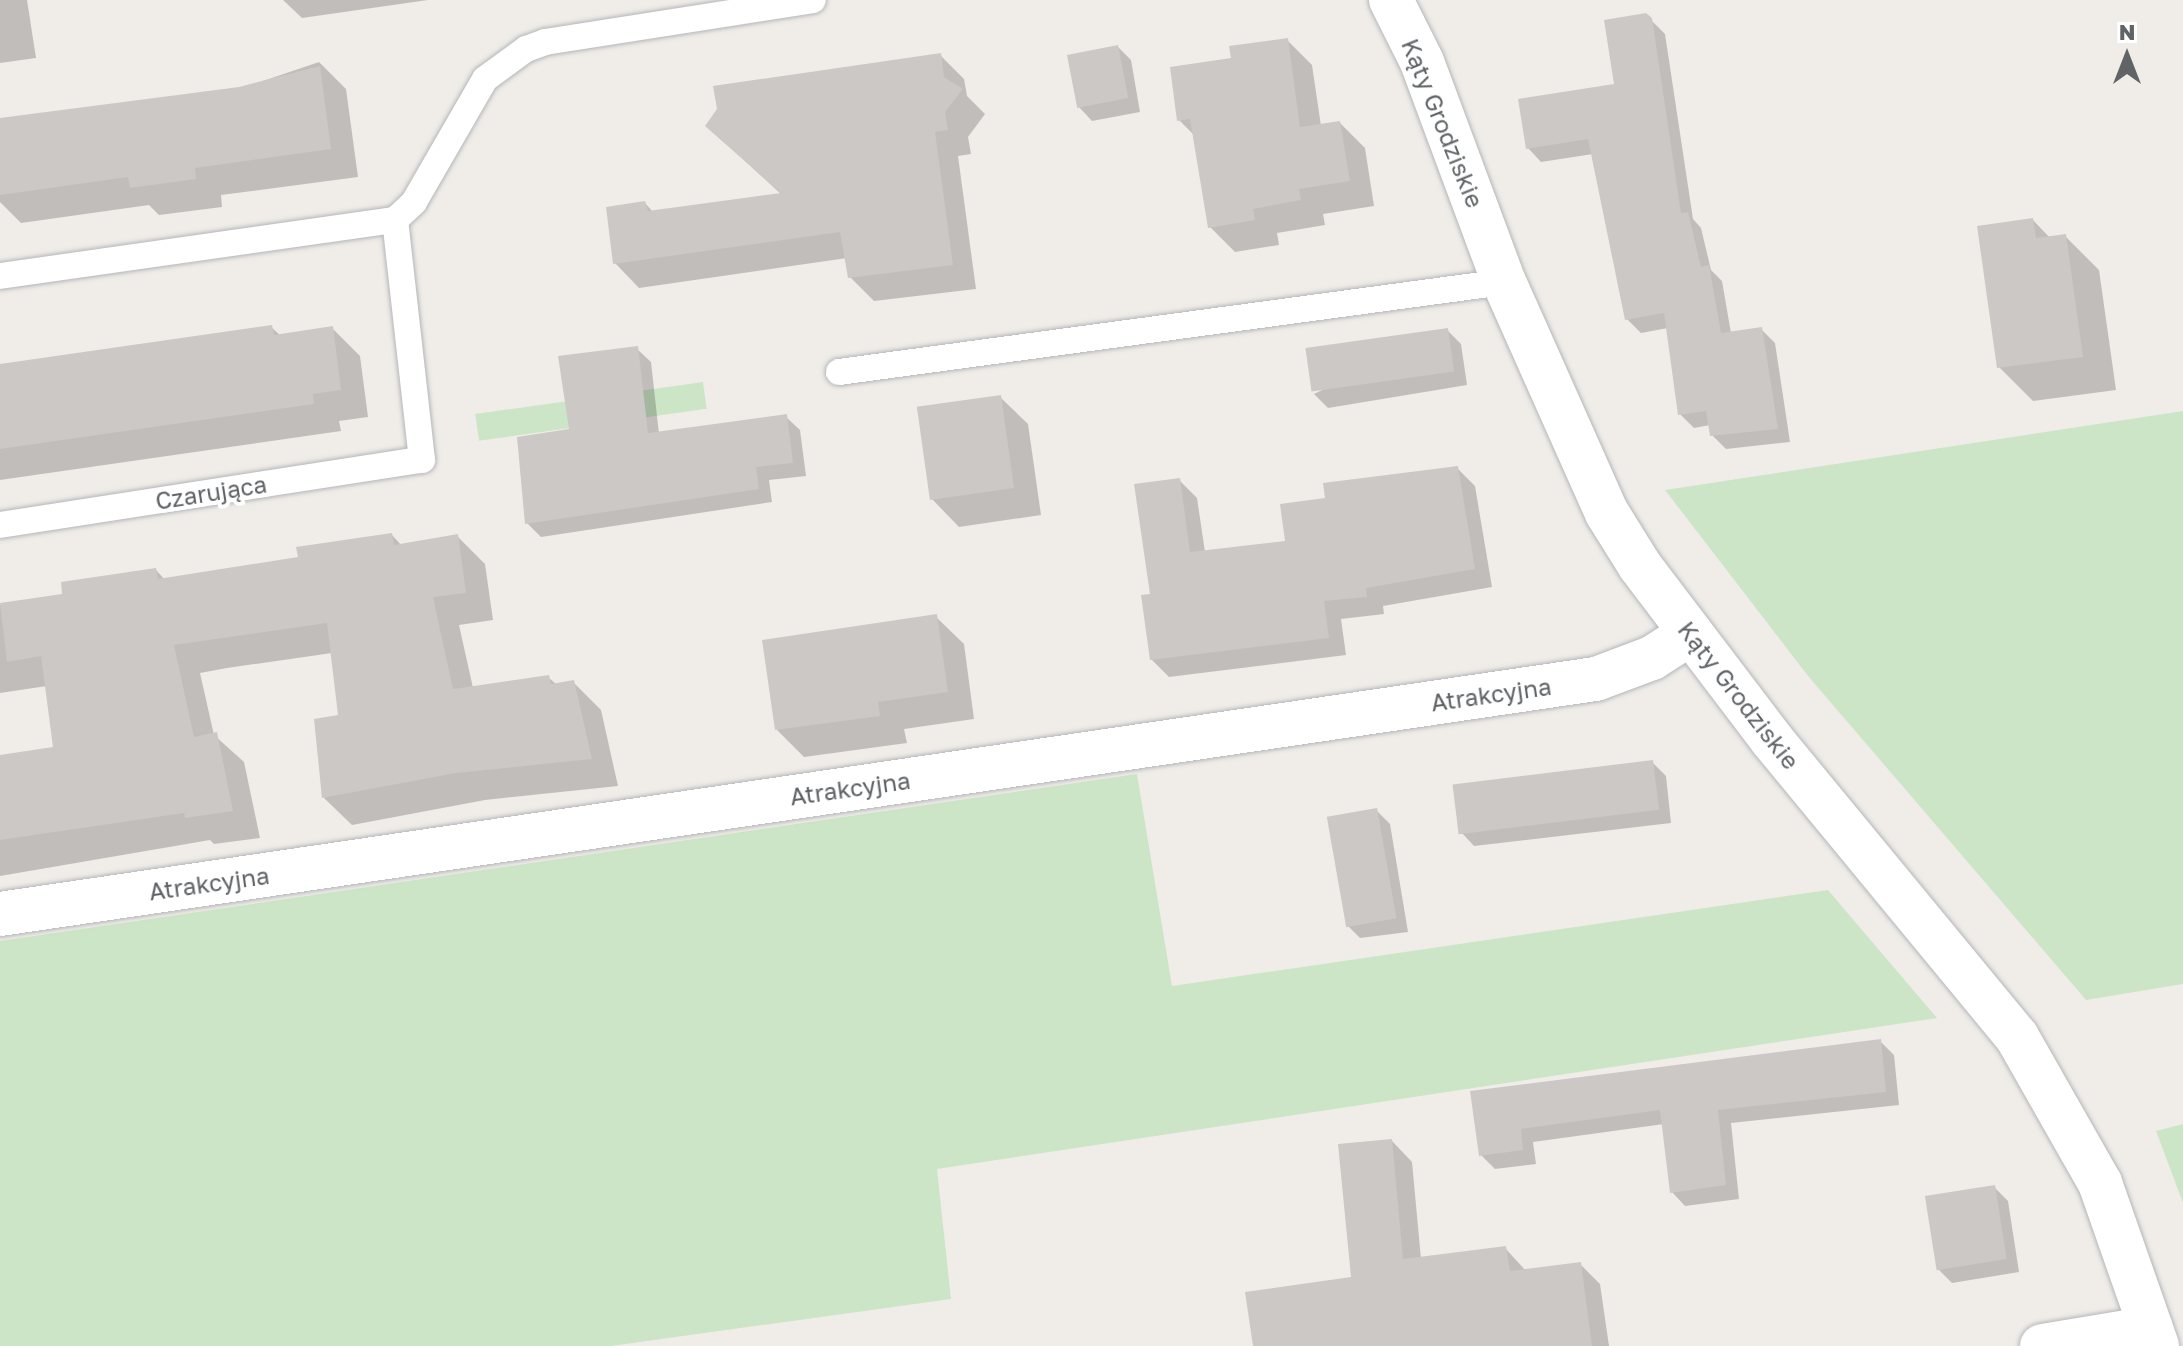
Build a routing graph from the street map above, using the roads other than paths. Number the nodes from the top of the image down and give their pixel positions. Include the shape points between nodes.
1 (813, 0) edge
2 (1391, 0) edge
3 (395, 220) junction
4 (0, 276) edge
5 (1504, 282) junction
6 (839, 372) dead end
7 (0, 525) edge
8 (1691, 633) junction
9 (0, 914) edge
10 (2154, 1337) edge
11 (2042, 1346) edge

1 - 3 lane via 526,49 485,79 414,202
2 - 5 street, Kąty Grodziskie via 1422,62
3 - 4 lane
3 - 7 lane, Czarująca via 422,460
5 - 6 lane
5 - 8 street, Kąty Grodziskie via 1607,513
8 - 9 street, Atrakcyjna via 1652,658 1596,679
8 - 10 street, Kąty Grodziskie via 1772,740 2017,1037 2100,1183
10 - 11 street

